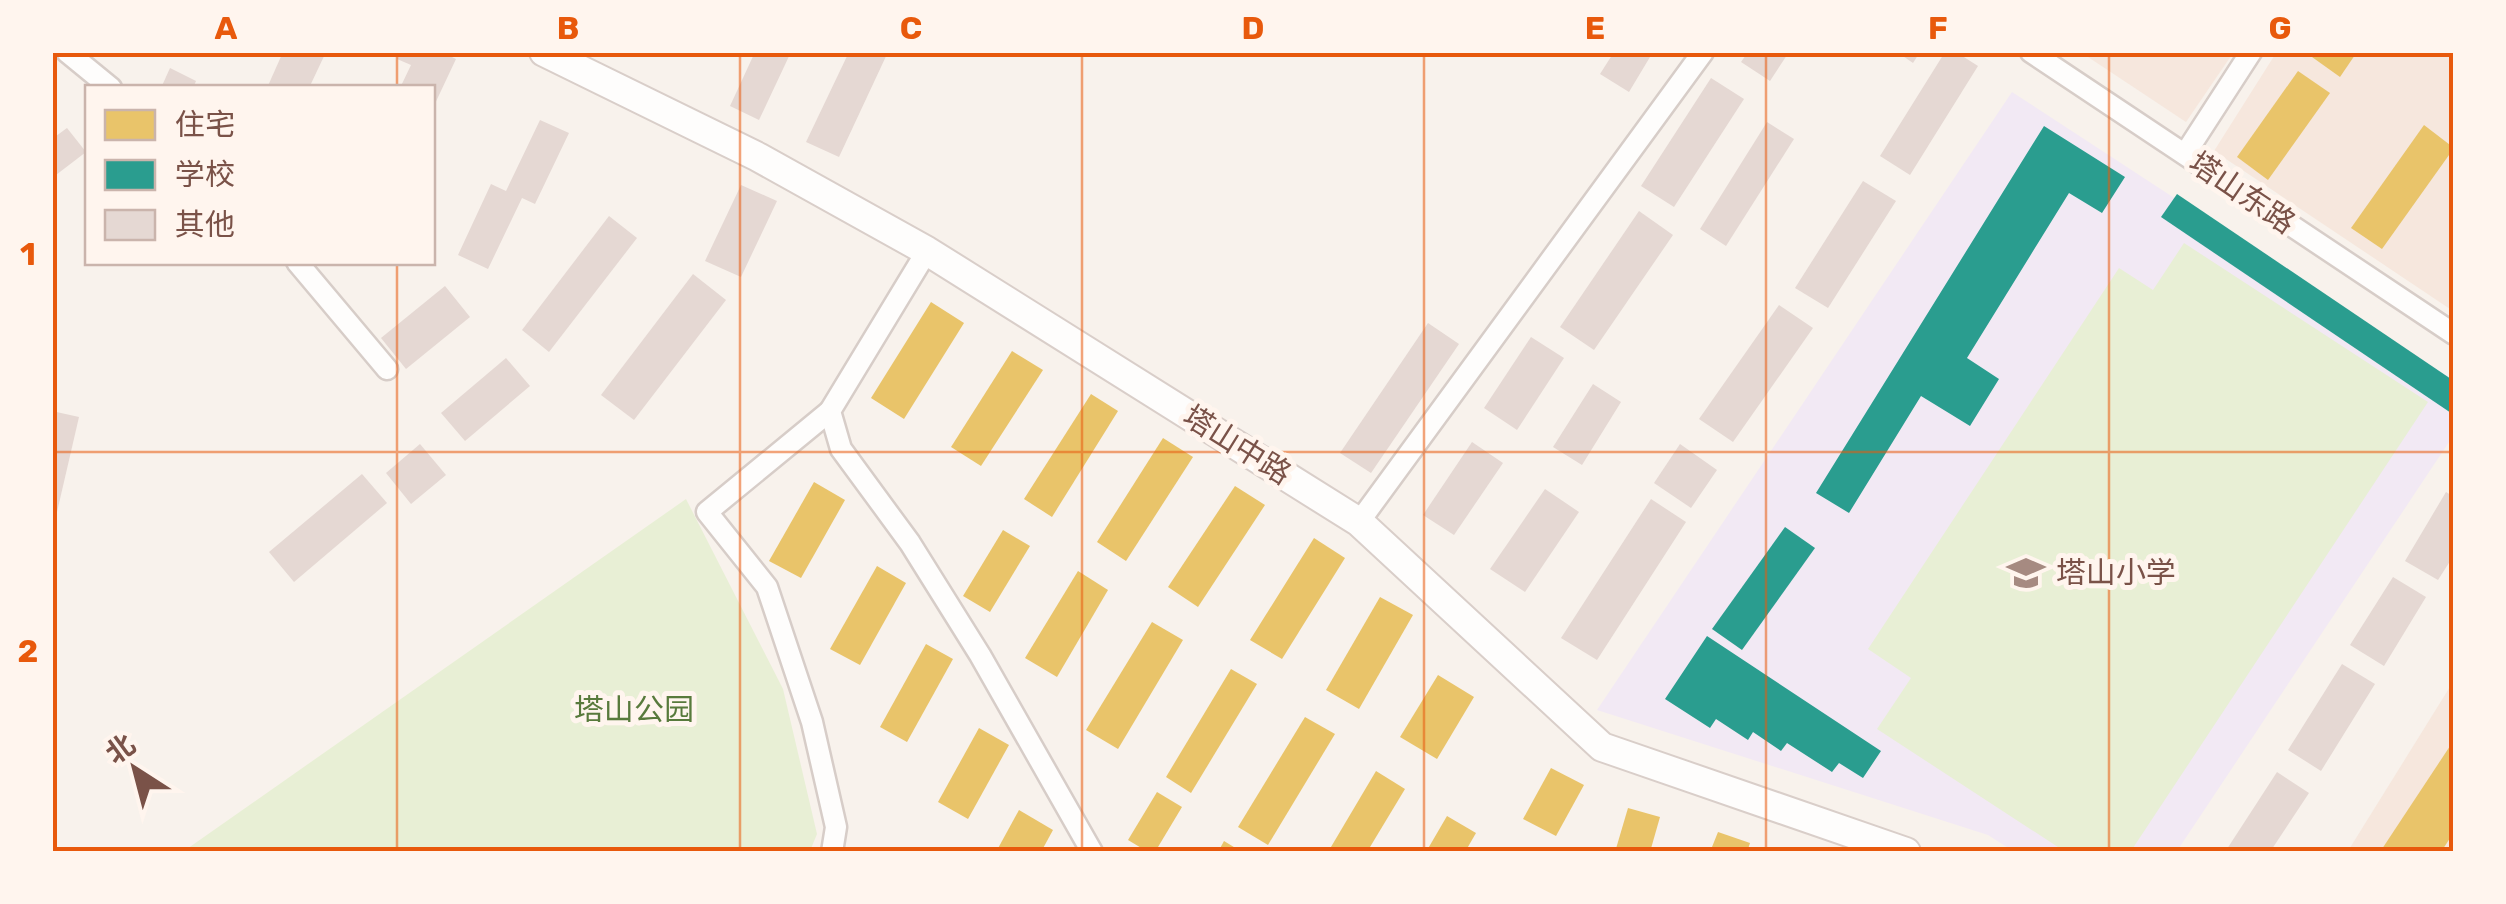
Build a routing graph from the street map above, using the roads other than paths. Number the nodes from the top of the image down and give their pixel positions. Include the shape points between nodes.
1 (67, 52) edge
2 (544, 52) edge
3 (1702, 52) edge
4 (2031, 52) edge
5 (2252, 52) edge
6 (107, 85) edge
7 (2185, 154) junction
8 (928, 251) junction
9 (300, 265) edge
10 (2454, 334) edge
11 (387, 369) dead end
12 (830, 412) junction
13 (1360, 522) junction
14 (832, 852) edge
15 (1092, 852) edge
16 (1906, 852) edge

1 - 6 street
2 - 8 street, 塔山中路 via 758,157
3 - 13 street
4 - 7 street, 塔山东路
5 - 7 street
7 - 10 street, 塔山东路
8 - 12 street
8 - 13 street, 塔山中路
9 - 11 street
12 - 14 street via 707,512 767,587 812,722 836,827
12 - 15 street via 841,449 910,543
13 - 16 street, 塔山中路 via 1602,747

